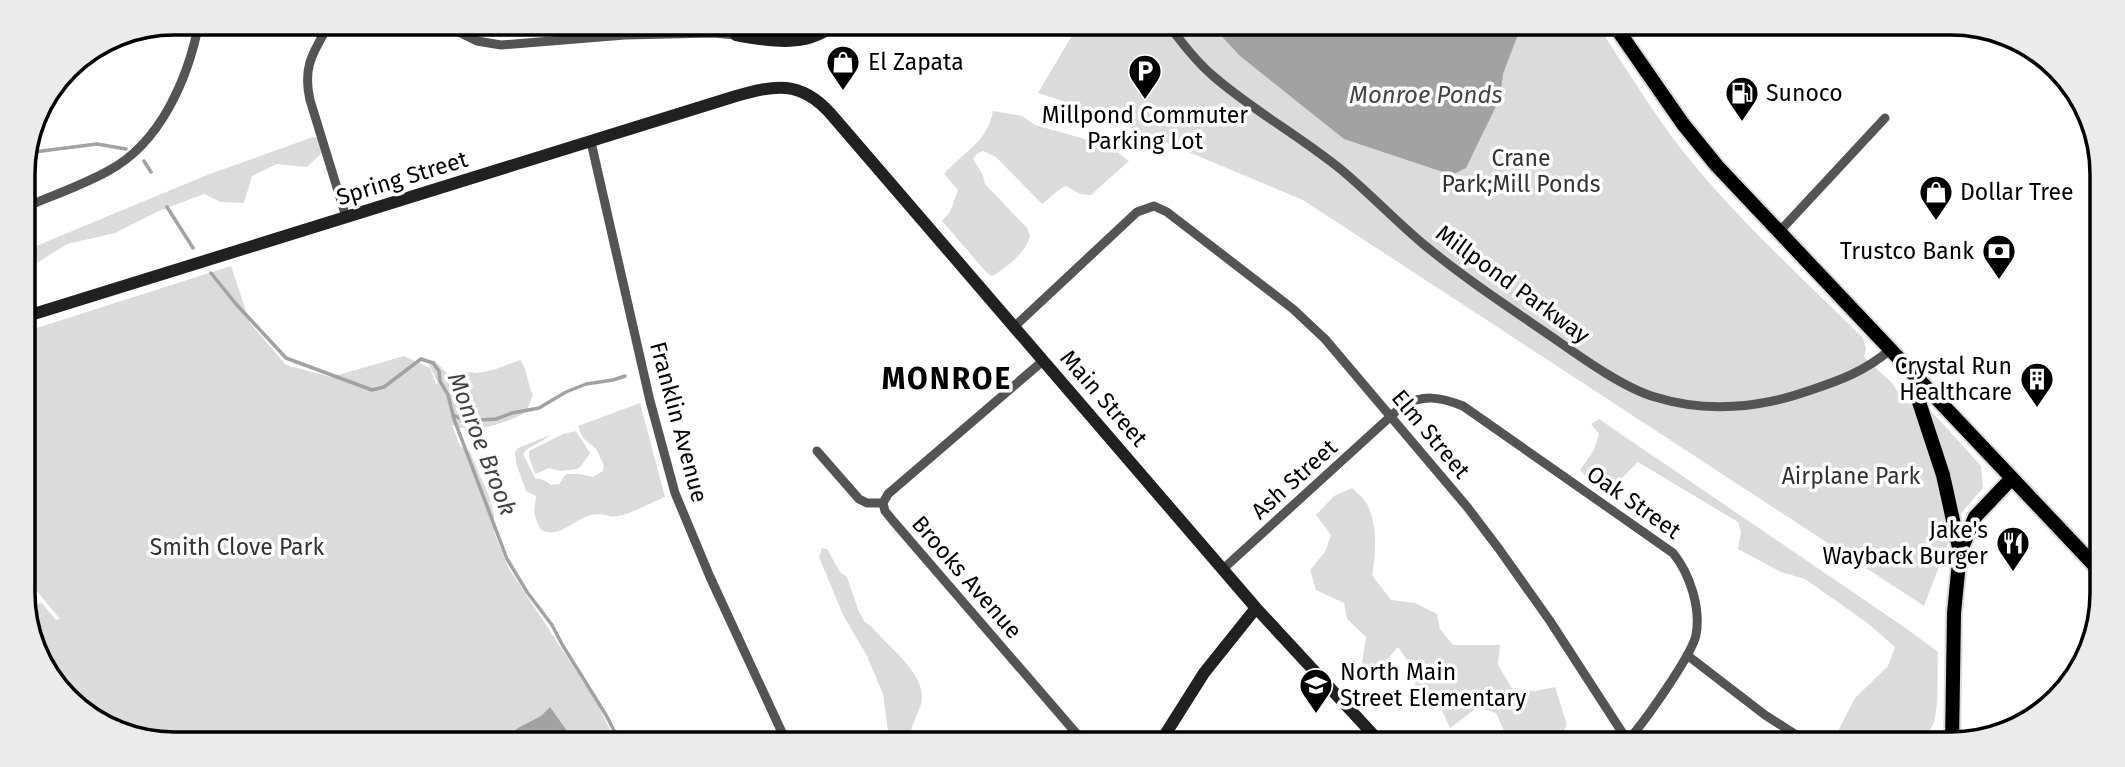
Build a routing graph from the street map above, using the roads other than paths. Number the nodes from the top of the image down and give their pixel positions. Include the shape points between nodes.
1 (197, 35) edge
2 (323, 35) edge
3 (465, 35) edge
4 (581, 35) edge
5 (754, 35) edge
6 (819, 35) edge
7 (1177, 35) edge
8 (1621, 35) edge
9 (793, 88) joint
10 (1885, 118) dead end
11 (591, 142) junction
12 (35, 203) edge
13 (346, 217) junction
14 (1779, 232) junction
15 (35, 314) edge
16 (1015, 326) junction
17 (1890, 350) junction
18 (1044, 360) junction
19 (1920, 381) junction
20 (1390, 416) junction
21 (817, 451) dead end
22 (2012, 478) junction
23 (883, 503) junction
24 (1960, 552) junction
25 (2090, 561) edge
26 (1223, 569) junction
27 (1256, 608) junction
28 (1687, 656) junction
29 (782, 732) edge
30 (1075, 732) edge
31 (1167, 732) edge
32 (1372, 732) edge
33 (1622, 732) edge
34 (1636, 732) edge
35 (1791, 732) edge
36 (1952, 732) edge

1 - 12 street via 181,87 133,154 109,171
2 - 13 street via 310,59 307,82
3 - 4 street via 501,45
5 - 6 street via 802,40
7 - 17 street, Millpond Parkway via 1209,73 1328,159 1459,272 1591,363 1653,397 1715,408 1749,405 1805,393 1859,372
8 - 14 main road via 1683,124
9 - 11 street, Spring Street via 765,87
9 - 16 street, Main Street via 821,103
10 - 14 street
11 - 13 street, Spring Street
11 - 29 street, Franklin Avenue via 675,492
13 - 15 street, Spring Street
14 - 17 main road
16 - 18 street, Main Street
16 - 20 street, Elm Street via 1132,215 1158,207 1300,315
17 - 19 main road
18 - 23 street
18 - 26 street, Main Street
19 - 22 main road
19 - 24 main road via 1919,402
20 - 26 street, Ash Street
20 - 28 street, Oak Street via 1415,399 1443,398 1463,406 1673,553 1688,576 1697,617 1696,638
20 - 33 street, Elm Street via 1508,561
21 - 23 street, Brooks Avenue via 859,499
22 - 24 main road via 1975,517
22 - 25 main road
23 - 30 street, Brooks Avenue via 894,522
24 - 36 main road
26 - 27 street, Main Street
27 - 31 street via 1204,673
27 - 32 street, Main Street
28 - 34 street, Oak Street
28 - 35 street

